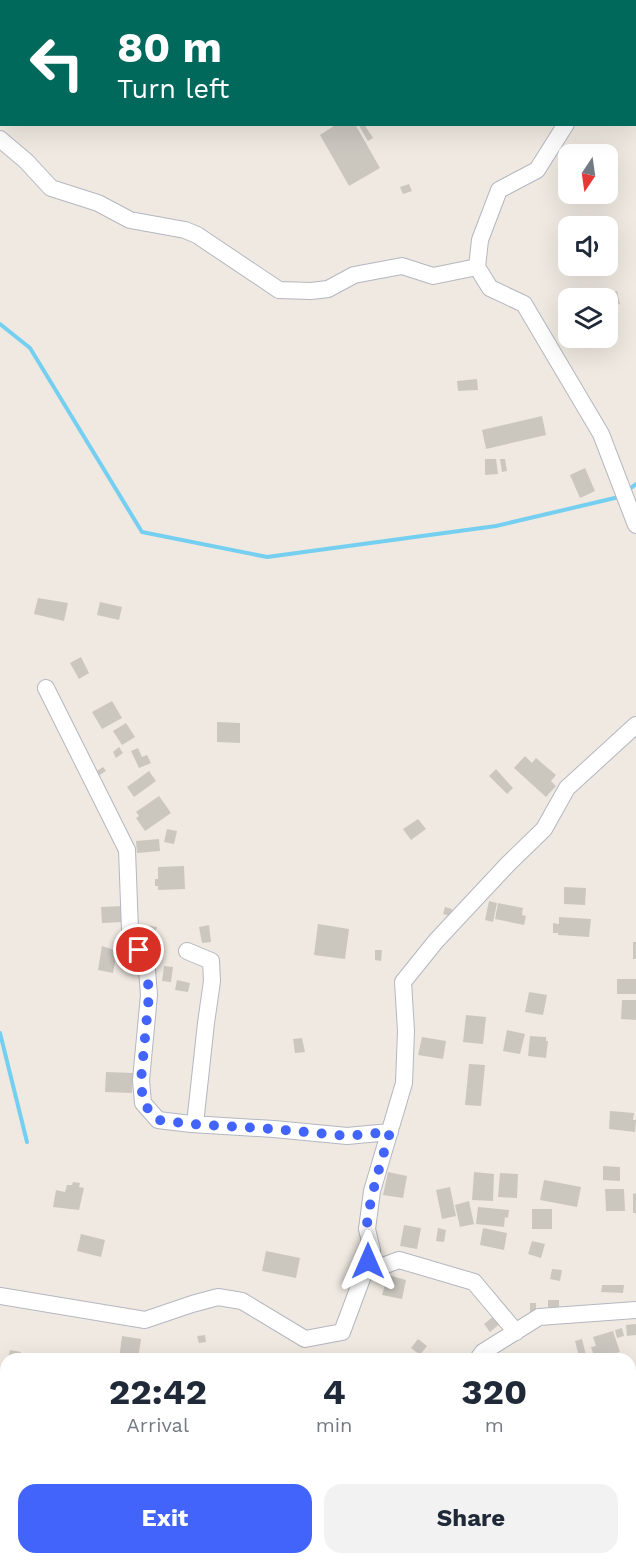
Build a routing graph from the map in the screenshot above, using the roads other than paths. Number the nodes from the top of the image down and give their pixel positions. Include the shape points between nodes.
1 (565, 126) edge
2 (0, 139) edge
3 (477, 267) junction
4 (636, 525) edge
5 (46, 688) dead end
6 (636, 724) edge
7 (187, 951) dead end
8 (195, 1124) junction
9 (390, 1132) junction
10 (364, 1273) junction
11 (0, 1296) edge
12 (636, 1310) edge
13 (516, 1332) junction
14 (482, 1353) edge

1 - 3 street via 537,170 499,190 480,240
2 - 3 street via 51,188 98,203 130,220 197,235 279,290 328,289 354,275 402,266 433,276
3 - 4 street via 490,288 524,304 601,434
5 - 8 street via 127,850 130,930 147,970 149,995 141,1080 143,1103 158,1120
6 - 9 street via 567,788 544,829 436,941 403,982 404,1083
7 - 8 street via 211,961 212,981
8 - 9 street via 347,1136
9 - 10 street via 372,1191 367,1228 372,1250
10 - 11 street via 342,1332 305,1339 242,1301 218,1297 146,1320
10 - 13 street via 399,1260 474,1282
12 - 13 street via 539,1317
13 - 14 street

